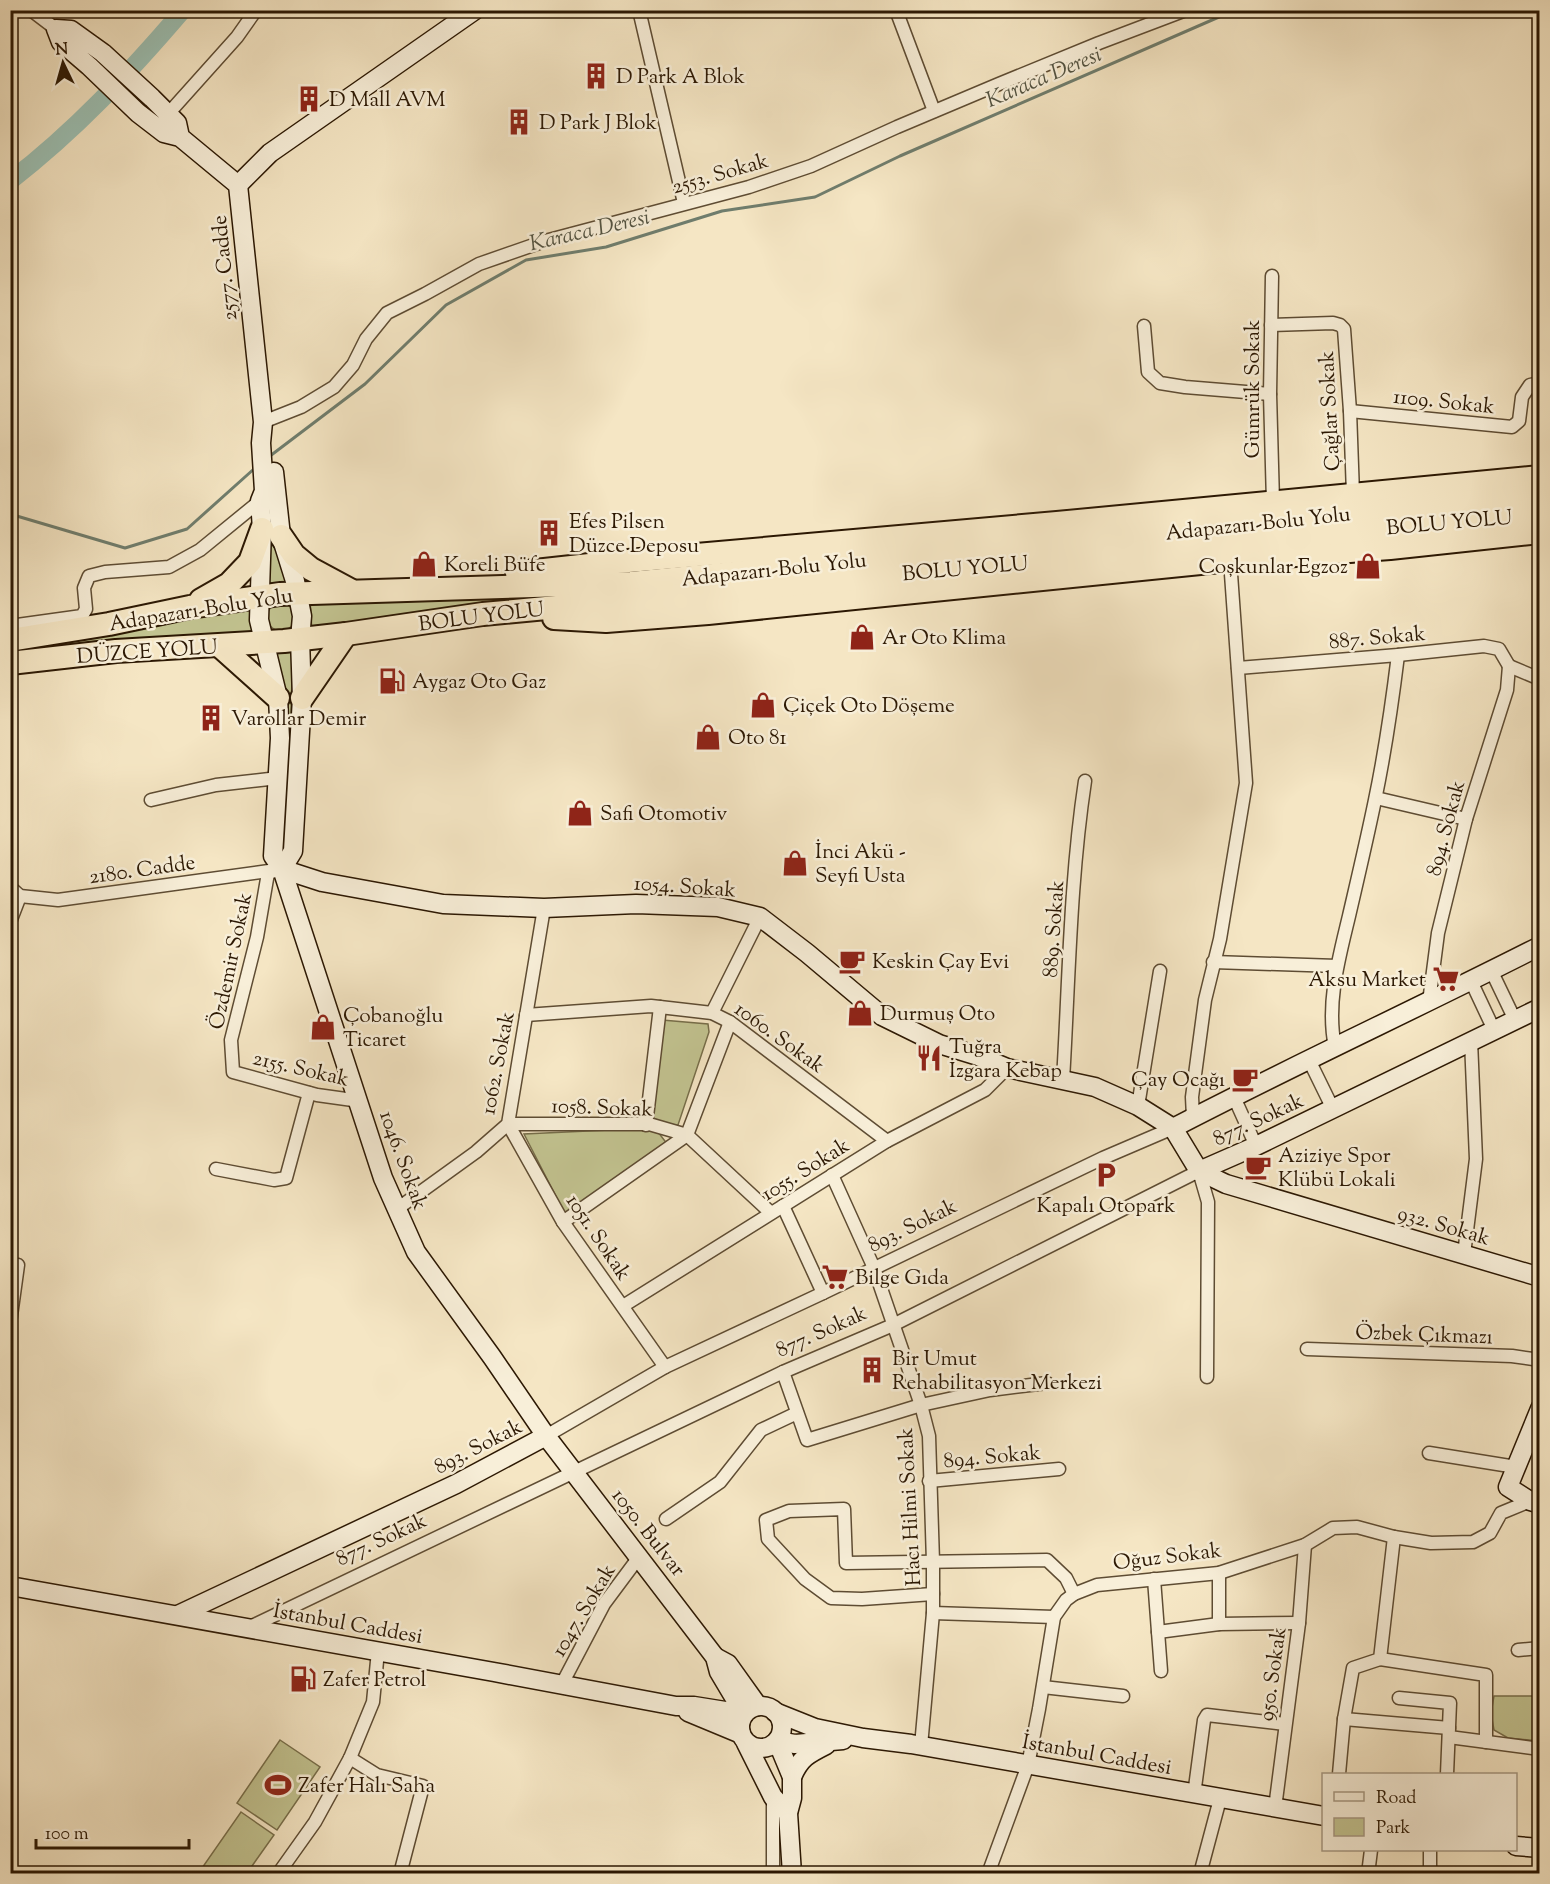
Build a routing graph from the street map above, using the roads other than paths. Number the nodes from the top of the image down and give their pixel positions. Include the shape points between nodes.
1 (30, 10) edge
2 (256, 10) edge
3 (475, 10) edge
4 (639, 10) edge
5 (896, 10) edge
6 (1186, 10) edge
7 (56, 29) junction
8 (934, 111) junction
9 (168, 114) junction
10 (180, 137) junction
11 (238, 185) junction
12 (684, 203) junction
13 (1272, 276) dead end
14 (1271, 325) junction
15 (1144, 326) dead end
16 (1539, 383) edge
17 (1270, 394) junction
18 (1350, 411) junction
19 (264, 433) junction
20 (1539, 477) edge
21 (266, 491) junction
22 (1353, 494) junction
23 (1539, 495) edge
24 (1273, 502) junction
25 (1539, 514) edge
26 (271, 532) junction
27 (1539, 532) edge
28 (1230, 560) junction
29 (416, 589) junction
30 (352, 591) junction
31 (297, 594) junction
32 (260, 597) junction
33 (190, 607) junction
34 (483, 614) junction
35 (10, 626) edge
36 (346, 634) junction
37 (10, 640) edge
38 (283, 641) junction
39 (219, 646) junction
40 (1398, 656) junction
41 (10, 663) edge
42 (1509, 666) junction
43 (1238, 668) junction
44 (1539, 679) edge
45 (278, 698) junction
46 (302, 698) junction
47 (278, 778) junction
48 (1085, 781) dead end
49 (1376, 798) junction
50 (151, 800) dead end
51 (1466, 819) junction
52 (282, 869) junction
53 (10, 887) edge
54 (20, 896) junction
55 (544, 908) junction
56 (760, 917) junction
57 (10, 922) edge
58 (1539, 946) edge
59 (1214, 962) junction
60 (1337, 966) junction
61 (1491, 970) junction
62 (1160, 971) dead end
63 (1471, 981) junction
64 (1429, 1002) junction
65 (660, 1007) junction
66 (1539, 1008) edge
67 (712, 1013) junction
68 (526, 1015) junction
69 (1515, 1020) junction
70 (730, 1022) junction
71 (1494, 1030) junction
72 (1471, 1041) junction
73 (1335, 1047) junction
74 (1309, 1060) junction
75 (1007, 1068) junction
76 (233, 1072) joint
77 (1063, 1080) junction
78 (309, 1093) junction
79 (1234, 1097) junction
80 (360, 1101) junction
81 (1138, 1106) junction
82 (1333, 1109) junction
83 (1193, 1117) junction
84 (508, 1124) junction
85 (646, 1125) junction
86 (1173, 1128) junction
87 (687, 1135) junction
88 (887, 1141) junction
89 (1256, 1146) junction
90 (216, 1168) dead end
91 (1198, 1172) junction
92 (832, 1175) junction
93 (783, 1206) junction
94 (397, 1209) junction
95 (771, 1213) junction
96 (563, 1222) junction
97 (1464, 1254) junction
98 (18, 1265) dead end
99 (874, 1268) junction
100 (1539, 1276) edge
101 (823, 1293) junction
102 (623, 1306) junction
103 (10, 1323) edge
104 (892, 1325) junction
105 (1307, 1349) dead end
106 (1539, 1360) edge
107 (665, 1367) junction
108 (783, 1372) junction
109 (1207, 1377) dead end
110 (1047, 1383) dead end
111 (921, 1406) junction
112 (1539, 1409) edge
113 (797, 1413) junction
114 (546, 1436) junction
115 (1429, 1453) dead end
116 (1516, 1467) junction
117 (1059, 1469) dead end
118 (574, 1472) junction
119 (929, 1481) junction
120 (1508, 1487) junction
121 (1535, 1502) edge
122 (1501, 1513) junction
123 (666, 1519) dead end
124 (1394, 1537) junction
125 (1305, 1545) junction
126 (639, 1557) junction
127 (933, 1562) junction
128 (1219, 1573) junction
129 (1154, 1579) junction
130 (10, 1586) edge
131 (933, 1594) junction
132 (1074, 1594) junction
133 (933, 1612) junction
134 (178, 1616) junction
135 (1054, 1617) junction
136 (1299, 1623) junction
137 (1219, 1624) junction
138 (248, 1628) junction
139 (1158, 1632) junction
140 (1539, 1648) edge
141 (1518, 1650) dead end
142 (378, 1651) junction
143 (1380, 1659) junction
144 (1161, 1671) dead end
145 (562, 1684) junction
146 (1043, 1687) junction
147 (1123, 1696) dead end
148 (1399, 1698) dead end
149 (676, 1706) junction
150 (759, 1710) junction
151 (1344, 1719) junction
152 (1285, 1724) junction
153 (1449, 1733) junction
154 (863, 1738) junction
155 (743, 1739) junction
156 (777, 1741) junction
157 (836, 1741) junction
158 (1486, 1742) junction
159 (921, 1746) junction
160 (1539, 1749) edge
161 (350, 1758) junction
162 (1028, 1765) junction
163 (1339, 1773) edge
164 (1447, 1773) edge
165 (792, 1777) junction
166 (1194, 1795) junction
167 (772, 1797) junction
168 (1220, 1799) junction
169 (1275, 1808) junction
170 (788, 1814) junction
171 (1322, 1816) edge
172 (1517, 1846) edge
173 (1539, 1848) edge
174 (1371, 1851) edge
175 (1430, 1851) edge
176 (278, 1874) edge
177 (400, 1874) edge
178 (773, 1874) edge
179 (792, 1874) edge
180 (988, 1874) edge
181 (1200, 1874) edge
182 (1368, 1874) edge
183 (1430, 1874) edge

1 - 7 street
2 - 9 street
3 - 11 street via 270,153
4 - 12 street
5 - 8 street
6 - 8 street, 2553. Sokak
7 - 9 street via 71,30 103,54
7 - 10 street via 61,42 138,113 164,133
8 - 12 street, 2553. Sokak via 811,165 749,187
9 - 10 street via 177,123
10 - 11 street, 2577. Cadde
11 - 19 street, 2577. Cadde
12 - 19 street, 2553. Sokak via 545,240 479,264 387,313 334,387
13 - 14 street, Gümrük Sokak
14 - 17 street, Gümrük Sokak
14 - 18 street, Çağlar Sokak via 1333,322 1342,327
15 - 17 street via 1148,372 1160,384
16 - 18 street, 1109. Sokak via 1530,385 1522,397 1519,421 1512,427
17 - 24 street, Gümrük Sokak
18 - 22 street, Çağlar Sokak
19 - 21 street, 2577. Cadde
20 - 22 highway
21 - 26 street
21 - 26 street
21 - 35 street via 200,550 169,567 89,576 82,616
22 - 24 highway
23 - 29 highway, Adapazarı-Bolu Yolu via 631,583
24 - 29 highway via 617,562 482,577
25 - 34 highway, BOLU YOLU
26 - 30 highway via 311,569
26 - 31 street
26 - 32 street
26 - 33 highway via 229,584
27 - 28 highway
28 - 34 highway via 606,621
28 - 43 street
29 - 30 highway, Adapazarı-Bolu Yolu
30 - 31 highway, Adapazarı-Bolu Yolu
31 - 32 highway, Adapazarı-Bolu Yolu
31 - 38 street via 302,616
32 - 33 highway, Adapazarı-Bolu Yolu
32 - 38 street via 259,620
33 - 37 highway, Adapazarı-Bolu Yolu
34 - 36 highway, BOLU YOLU
36 - 38 highway, BOLU YOLU
36 - 46 highway
38 - 39 highway, DÜZCE YOLU
38 - 45 street, 1046. Sokak
38 - 46 street
39 - 41 highway, DÜZCE YOLU via 116,651
39 - 45 highway
40 - 42 street, 887. Sokak via 1484,646 1499,650
40 - 43 street, 887. Sokak
40 - 49 street
42 - 44 street, 887. Sokak
42 - 51 street, 894. Sokak via 1507,690
43 - 59 street via 1246,783
45 - 47 street, 1046. Sokak
46 - 52 street via 294,851
47 - 50 street via 216,785
47 - 52 street, 1046. Sokak via 273,856
48 - 77 street, 889. Sokak
49 - 51 street
49 - 60 street
51 - 64 street, 894. Sokak via 1438,933
52 - 54 street, 2180. Cadde via 58,900
52 - 55 street, 1054. Sokak via 322,882 443,904
52 - 76 street, Özdemir Sokak via 268,873 257,937 231,1040
52 - 80 street, 1046. Sokak
53 - 54 street
54 - 57 street
55 - 56 street, 1054. Sokak via 636,904 718,907
55 - 68 street, 1062. Sokak
56 - 67 street
56 - 75 street, 1054. Sokak via 882,1016 939,1044
58 - 61 street, 893. Sokak
59 - 60 street
59 - 83 street via 1205,1000 1192,1097
60 - 73 street
61 - 63 street, 893. Sokak
61 - 69 street
62 - 81 street
63 - 64 street, 893. Sokak
63 - 71 street
64 - 73 street, 893. Sokak
65 - 67 street, 1060. Sokak
65 - 68 street, 1060. Sokak
65 - 85 street
66 - 69 street, 877. Sokak
67 - 70 street, 1060. Sokak
68 - 84 street, 1062. Sokak
69 - 71 street, 877. Sokak
70 - 87 street
70 - 88 street, 1060. Sokak
71 - 72 street, 877. Sokak
72 - 82 street, 877. Sokak
72 - 97 street via 1476,1159
73 - 74 street, 893. Sokak
74 - 79 street, 893. Sokak
74 - 82 street
75 - 77 street, 1054. Sokak
75 - 88 street, 1055. Sokak via 985,1090
76 - 78 street, 2155. Sokak
77 - 81 street, 1054. Sokak via 1095,1087
78 - 80 street, 2155. Sokak
78 - 90 street via 285,1178 274,1180
79 - 83 street, 893. Sokak
79 - 89 street
80 - 94 street, 1046. Sokak via 383,1178
81 - 86 street, 1054. Sokak
82 - 89 street, 877. Sokak
83 - 86 street, 893. Sokak
84 - 85 street, 1058. Sokak
84 - 94 street, 1062. Sokak
84 - 96 street, 1051. Sokak
85 - 87 street, 1058. Sokak
86 - 91 street
86 - 99 street, 893. Sokak
87 - 95 street, 1058. Sokak
87 - 96 street
88 - 92 street, 1055. Sokak
89 - 91 street, 877. Sokak
91 - 97 street, 932. Sokak via 1226,1184
91 - 104 street, 877. Sokak
91 - 109 street via 1208,1202
92 - 93 street, 1055. Sokak
92 - 99 street, Hacı Hilmi Sokak
93 - 95 street, 1055. Sokak
93 - 101 street
94 - 114 street, 1046. Sokak via 416,1252
95 - 102 street, 1055. Sokak
96 - 102 street, 1051. Sokak
97 - 100 street, 932. Sokak
98 - 103 street
99 - 101 street, 893. Sokak
99 - 104 street, Hacı Hilmi Sokak
101 - 107 street, 893. Sokak
102 - 107 street, 1051. Sokak
104 - 108 street, 877. Sokak
104 - 111 street, Hacı Hilmi Sokak
105 - 106 street, Özbek Çıkmazı
107 - 114 street, 893. Sokak
108 - 113 street
108 - 118 street, 877. Sokak
110 - 111 street via 990,1390
111 - 113 street via 807,1440
111 - 119 street, Hacı Hilmi Sokak via 929,1436
112 - 116 street
113 - 123 street via 761,1430 720,1482
114 - 118 street, 1050. Bulvar
114 - 134 street, 893. Sokak via 456,1484
115 - 116 street
116 - 120 street
117 - 119 street, 894. Sokak
118 - 126 street, 1050. Bulvar
118 - 138 street, 877. Sokak
119 - 127 street, Hacı Hilmi Sokak
120 - 121 street
120 - 122 street
121 - 122 street
122 - 124 street, Oğuz Sokak via 1490,1533 1473,1542 1431,1543
124 - 125 street, Oğuz Sokak via 1357,1527 1333,1528
124 - 143 street
125 - 128 street, Oğuz Sokak
125 - 136 street, 950. Sokak
126 - 145 street, 1047. Sokak via 604,1604
126 - 150 street, 1050. Bulvar via 715,1657 719,1672
127 - 131 street, Hacı Hilmi Sokak
127 - 131 street via 846,1563 844,1509 789,1511 766,1520 768,1539 804,1580 831,1598
127 - 132 street via 1047,1560 1066,1578
128 - 129 street, Oğuz Sokak
128 - 137 street
129 - 132 street, Oğuz Sokak via 1097,1585
129 - 139 street
130 - 134 street, İstanbul Caddesi
131 - 133 street, Hacı Hilmi Sokak
132 - 135 street
133 - 135 street
133 - 159 street, Hacı Hilmi Sokak
134 - 138 street, İstanbul Caddesi
135 - 146 street
136 - 137 street
136 - 152 street, 950. Sokak
137 - 139 street
138 - 142 street, İstanbul Caddesi
139 - 144 street
140 - 141 street
142 - 145 street, İstanbul Caddesi
142 - 161 street via 374,1702
143 - 151 street via 1353,1668
143 - 158 street via 1486,1675
145 - 149 street, İstanbul Caddesi
146 - 147 street
146 - 162 street
148 - 153 street via 1450,1703
149 - 150 street, İstanbul Caddesi
149 - 155 street, İstanbul Caddesi
150 - 154 street, İstanbul Caddesi
150 - 155 street via 739,1724
150 - 156 street via 781,1720
151 - 153 street
151 - 163 street
152 - 166 street via 1207,1716 1203,1719
152 - 169 street, 950. Sokak
153 - 158 street
153 - 164 street
154 - 157 street, İstanbul Caddesi
154 - 159 street, İstanbul Caddesi
155 - 156 street via 752,1747 765,1748
155 - 167 street
156 - 157 street, İstanbul Caddesi
156 - 165 street
157 - 165 street via 798,1763
158 - 160 street
159 - 162 street, İstanbul Caddesi
161 - 176 street via 315,1822
161 - 177 street via 377,1775 423,1786
162 - 166 street, İstanbul Caddesi
162 - 180 street
165 - 170 street
166 - 168 street, İstanbul Caddesi
167 - 170 street
167 - 178 street
168 - 169 street, İstanbul Caddesi
168 - 181 street
169 - 171 street, İstanbul Caddesi
170 - 179 street
172 - 173 street
174 - 182 street
175 - 183 street

